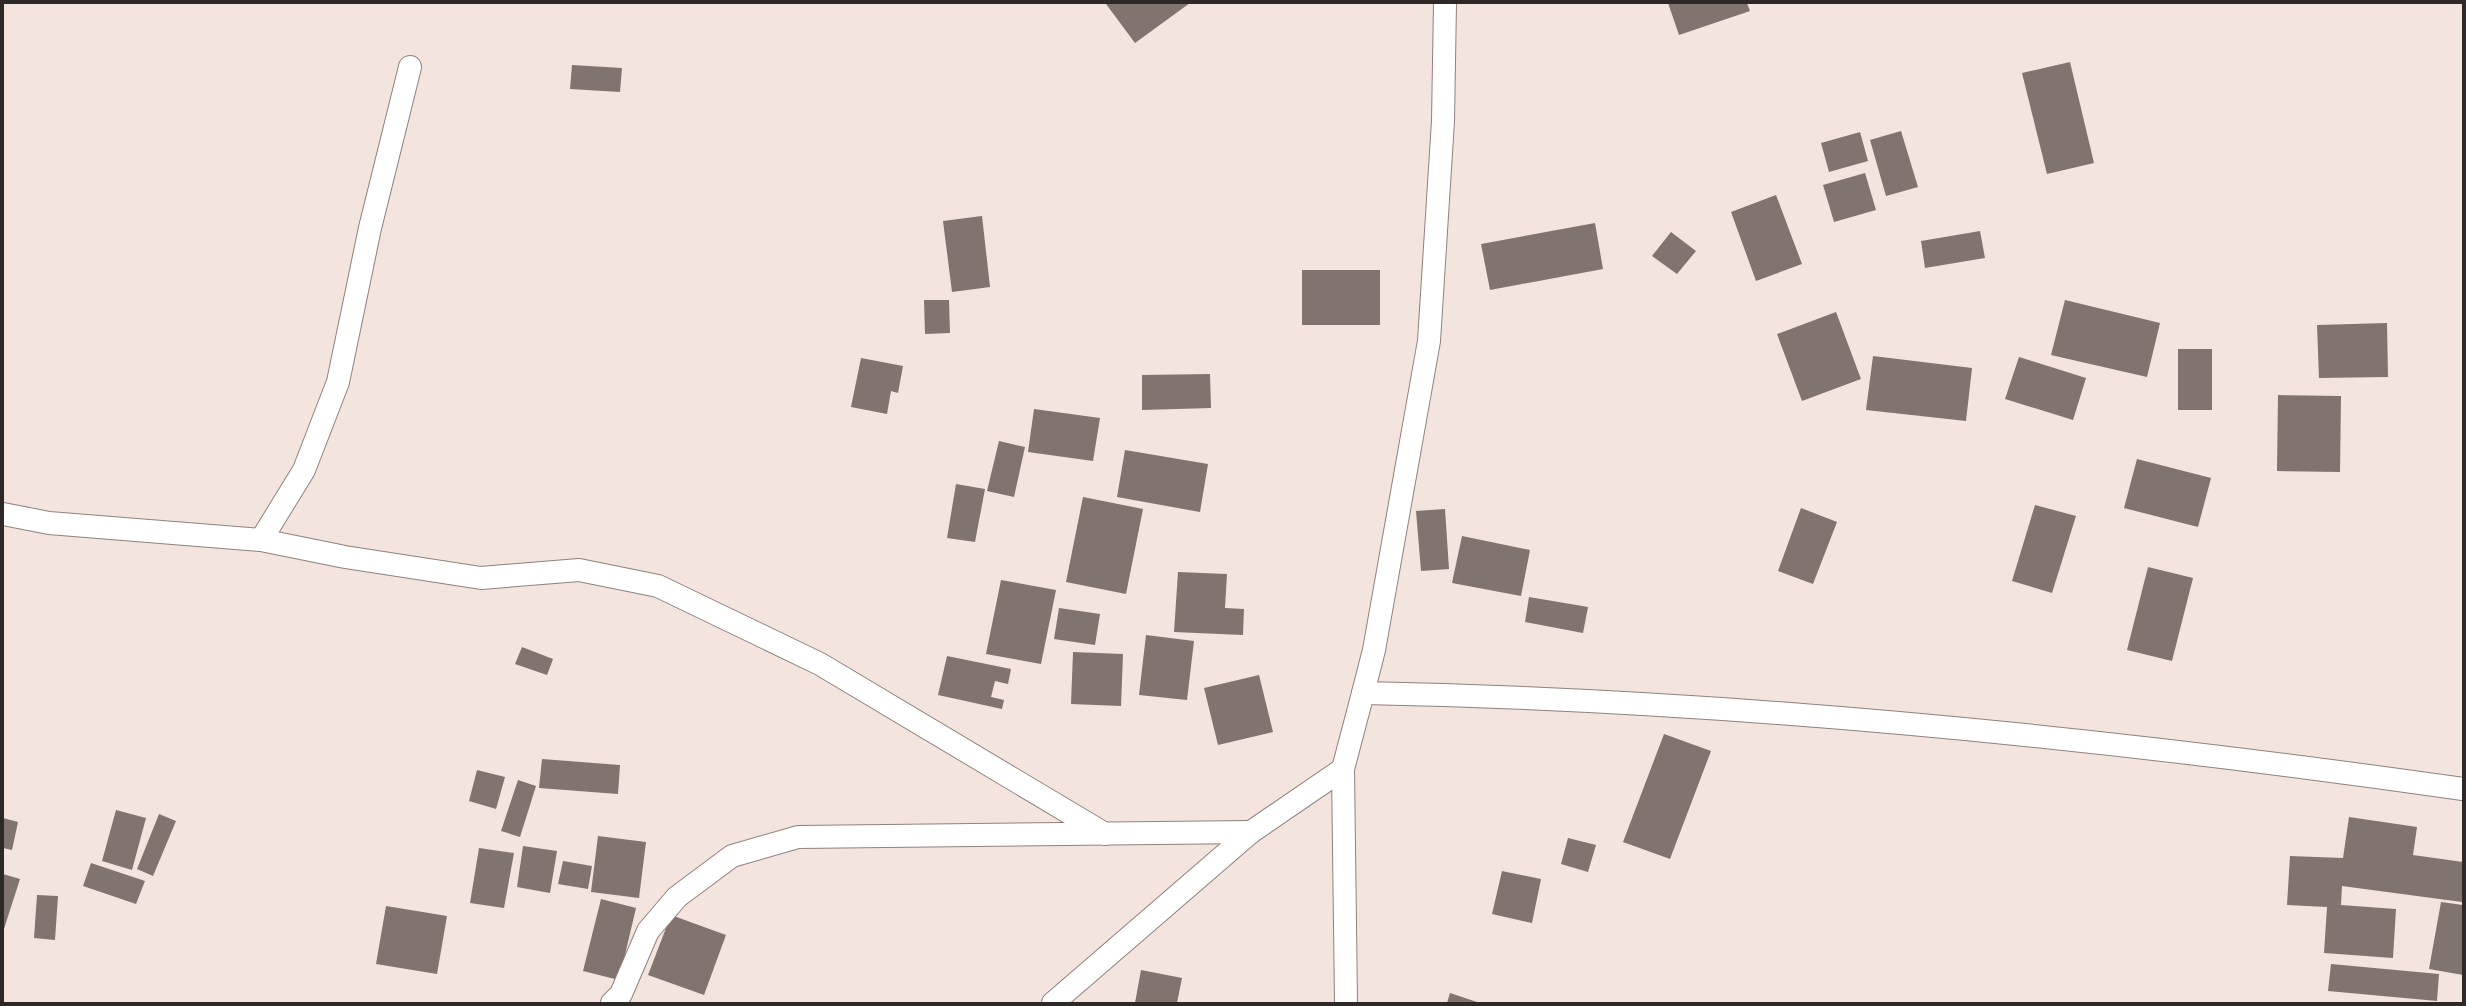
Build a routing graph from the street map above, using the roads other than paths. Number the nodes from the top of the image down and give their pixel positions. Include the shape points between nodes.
1 (1445, 3) edge
2 (410, 67) dead end
3 (3, 514) edge
4 (261, 540) junction
5 (1363, 693) junction
6 (1343, 769) junction
7 (2463, 789) edge
8 (1251, 832) junction
9 (1105, 834) junction
10 (612, 1003) edge
11 (1053, 1003) edge
12 (1346, 1003) edge

1 - 5 street via 1443,121 1428,341 1374,650
2 - 4 street via 370,228 338,382 304,470
3 - 4 street via 49,523
4 - 9 street via 345,557 482,578 579,570 658,586 820,664
5 - 6 street
5 - 7 street via 1473,695 1723,708 2091,742
6 - 8 street
6 - 12 street
8 - 9 street
8 - 11 street
9 - 10 street via 798,837 732,856 677,897 648,931 621,994

